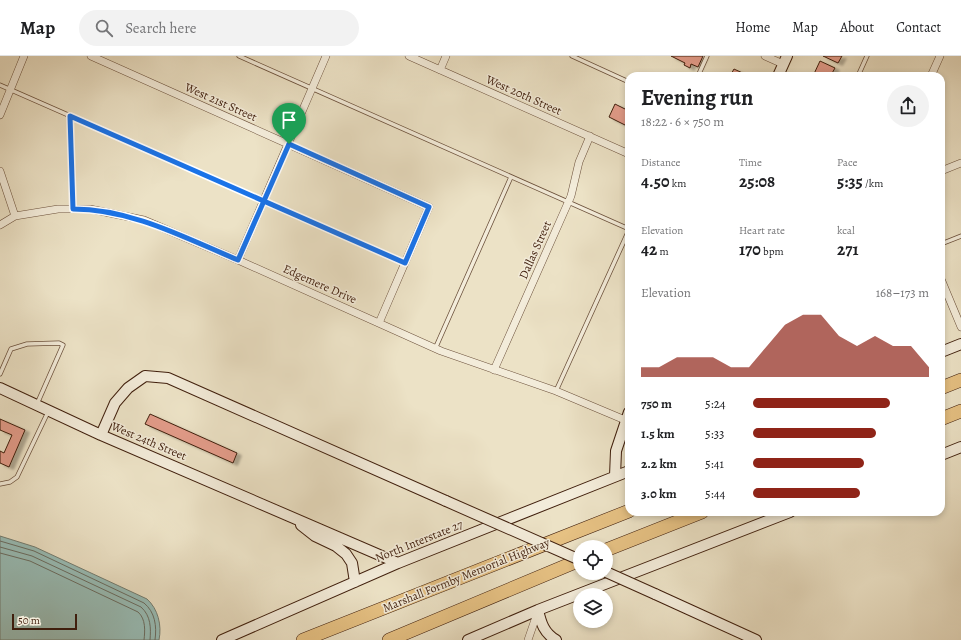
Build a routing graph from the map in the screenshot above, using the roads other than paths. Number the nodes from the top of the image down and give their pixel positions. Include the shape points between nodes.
1 (24, 56) edge
2 (90, 56) edge
3 (239, 56) edge
4 (326, 56) edge
5 (409, 56) edge
6 (446, 56) edge
7 (572, 56) edge
8 (707, 56) edge
9 (765, 56) edge
10 (867, 56) edge
11 (940, 56) edge
12 (785, 60) edge
13 (440, 70) junction
14 (700, 72) edge
15 (780, 72) edge
16 (860, 72) edge
17 (933, 72) edge
18 (625, 80) edge
19 (0, 86) edge
20 (312, 88) junction
21 (10, 90) junction
22 (0, 115) edge
23 (70, 116) junction
24 (590, 136) junction
25 (289, 144) junction
26 (625, 152) edge
27 (961, 163) edge
28 (945, 169) edge
29 (0, 171) edge
30 (511, 177) junction
31 (264, 200) junction
32 (569, 202) junction
33 (73, 209) junction
34 (15, 216) junction
35 (0, 225) edge
36 (625, 228) edge
37 (961, 236) edge
38 (625, 239) edge
39 (945, 242) edge
40 (238, 260) junction
41 (405, 263) junction
42 (945, 289) edge
43 (379, 323) junction
44 (961, 328) edge
45 (961, 344) edge
46 (435, 349) junction
47 (945, 350) edge
48 (494, 370) junction
49 (0, 374) edge
50 (961, 380) edge
51 (945, 386) edge
52 (0, 388) edge
53 (556, 391) junction
54 (37, 405) junction
55 (49, 410) junction
56 (959, 412) edge
57 (625, 415) edge
58 (945, 417) edge
59 (625, 422) edge
60 (101, 435) junction
61 (961, 447) edge
62 (945, 453) edge
63 (625, 472) edge
64 (615, 476) junction
65 (0, 484) edge
66 (625, 513) edge
67 (288, 516) junction
68 (692, 516) edge
69 (780, 516) edge
70 (613, 547) edge
71 (573, 557) edge
72 (398, 563) junction
73 (573, 563) edge
74 (613, 575) edge
75 (355, 582) junction
76 (538, 610) junction
77 (318, 634) junction
78 (222, 640) edge
79 (299, 640) edge
80 (303, 640) edge
81 (389, 640) edge
82 (468, 640) edge
83 (528, 640) edge
84 (556, 640) edge
85 (756, 640) edge

1 - 21 street
2 - 25 street, West 21st Street
3 - 20 lane
4 - 20 street
5 - 13 street, West 20th Street
6 - 13 street
7 - 18 lane
8 - 14 lane
9 - 12 street
10 - 16 lane
11 - 17 street
12 - 15 main road
13 - 24 street, West 20th Street
19 - 21 lane
20 - 25 street
20 - 30 lane
21 - 22 street
21 - 23 lane
23 - 31 lane
23 - 33 lane
24 - 26 street, West 20th Street
24 - 32 street, Dallas Street via 579,162
25 - 31 street
25 - 41 street, West 21st Street via 429,207
27 - 28 street
29 - 34 street
30 - 32 lane
30 - 46 lane
31 - 40 street
31 - 41 lane
32 - 36 lane
32 - 48 street, Dallas Street
33 - 34 street, Edgemere Drive
33 - 40 street, Edgemere Drive via 90,209 144,220
34 - 35 street, Edgemere Drive
37 - 39 lane
38 - 53 lane
40 - 43 street, Edgemere Drive
41 - 43 street
42 - 44 street
43 - 46 street, Edgemere Drive
45 - 47 main road
46 - 48 street, Edgemere Drive
48 - 53 street, Edgemere Drive
49 - 54 lane via 11,349 26,344 63,345
50 - 51 highway
52 - 54 main road, West 24th Street
53 - 57 street, Edgemere Drive
54 - 55 main road, West 24th Street
55 - 60 main road, West 24th Street
55 - 65 lane via 17,477
56 - 58 highway
59 - 64 main road via 616,451
60 - 67 main road, West 24th Street
60 - 71 main road, bridge via 115,403 128,388 145,376 168,378
61 - 62 main road
63 - 64 main road, North Interstate 27
64 - 72 main road, North Interstate 27
66 - 77 highway, Marshall Formby Memorial Highway
67 - 72 main road, West 24th Street
67 - 75 main road, West 24th Street via 346,554 352,563
68 - 70 highway
69 - 76 main road
72 - 75 main road, North Interstate 27
73 - 81 highway
74 - 85 main road, bridge
75 - 78 main road, North Interstate 27
76 - 82 main road
76 - 83 street
76 - 84 main road via 543,627
77 - 79 highway
77 - 80 highway, Marshall Formby Memorial Highway

